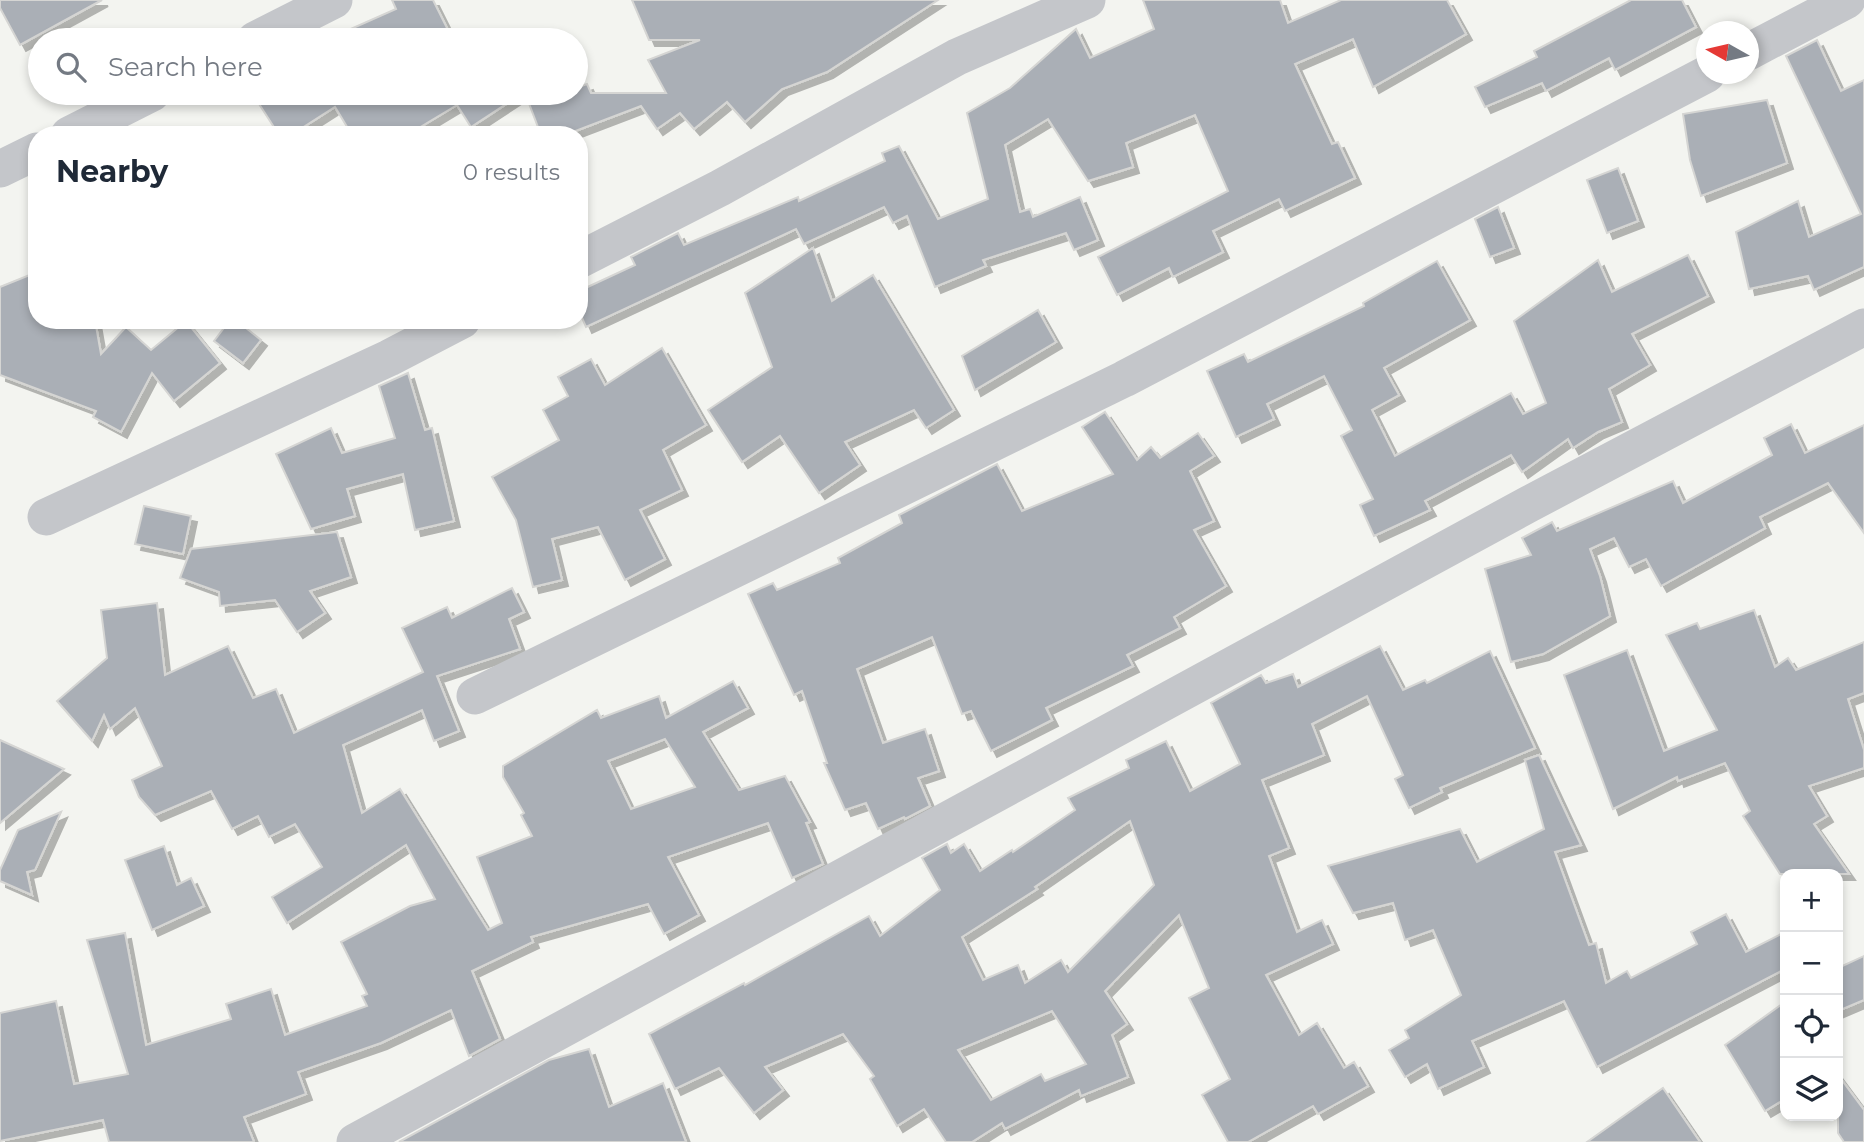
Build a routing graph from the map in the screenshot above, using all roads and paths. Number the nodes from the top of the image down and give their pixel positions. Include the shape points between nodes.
1 (334, 0) edge
2 (1087, 0) edge
3 (1847, 0) edge
4 (279, 28) edge
5 (1759, 46) edge
6 (1696, 80) edge
7 (128, 105) edge
8 (87, 126) edge
9 (28, 155) edge
10 (0, 169) edge
11 (588, 255) edge
12 (1864, 327) edge
13 (445, 329) edge
14 (46, 517) dead end
15 (475, 696) dead end
16 (355, 1142) edge

1 - 4 street
2 - 11 street via 957,57
3 - 5 street
6 - 15 street via 1124,379
7 - 8 street
9 - 10 street
12 - 16 street
13 - 14 street

